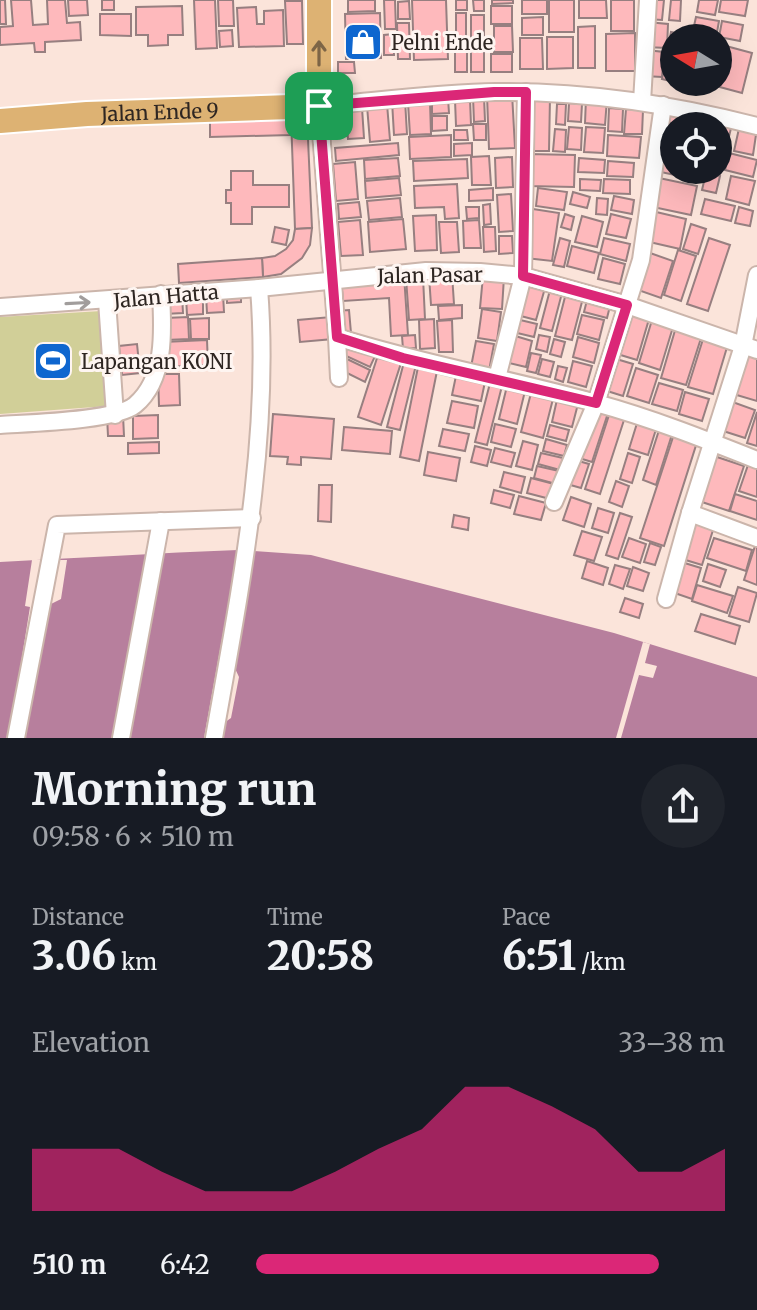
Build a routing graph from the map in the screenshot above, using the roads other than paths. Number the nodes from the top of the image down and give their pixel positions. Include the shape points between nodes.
1 (319, 0) edge
2 (648, 0) edge
3 (526, 92) junction
4 (642, 102) junction
5 (663, 105) junction
6 (319, 106) junction
7 (0, 121) edge
8 (757, 126) edge
9 (757, 275) edge
10 (523, 276) junction
11 (332, 279) junction
12 (259, 288) junction
13 (161, 294) junction
14 (107, 301) junction
15 (627, 305) junction
16 (0, 307) edge
17 (337, 337) junction
18 (750, 348) edge
19 (339, 378) dead end
20 (497, 378) junction
21 (596, 403) junction
22 (115, 415) junction
23 (0, 425) edge
24 (712, 443) junction
25 (757, 460) edge
26 (554, 502) dead end
27 (690, 513) junction
28 (252, 518) junction
29 (161, 521) junction
30 (757, 538) edge
31 (666, 599) dead end
32 (16, 738) edge
33 (121, 738) edge
34 (214, 738) edge

6 -> 1 highway
2 - 4 street
3 - 4 street
3 - 6 street
3 - 10 street
4 - 5 street
5 - 8 street
5 - 15 street via 641,260
6 - 7 highway, Jalan Ende 9
6 - 11 street
9 - 18 street
10 - 11 street, Jalan Pasar via 426,271
10 - 15 street, Jalan Pasar
10 - 20 street
11 - 12 street, Jalan Hatta
11 - 17 street
12 - 13 street, Jalan Hatta
12 - 28 street via 264,347
13 - 14 street, Jalan Hatta
13 - 22 street via 161,350 154,376 134,406
16 -> 14 street, Jalan Hatta
14 - 22 street
15 - 18 street, Jalan Pasar
15 - 21 street
17 - 19 street
17 - 20 street
18 - 24 street
20 - 21 street
21 - 24 street
21 - 26 street
22 - 23 street
24 - 25 street
24 - 27 street
27 - 30 street
27 - 31 street
28 - 29 street
28 - 34 street
29 - 32 street via 57,525
29 - 33 street

